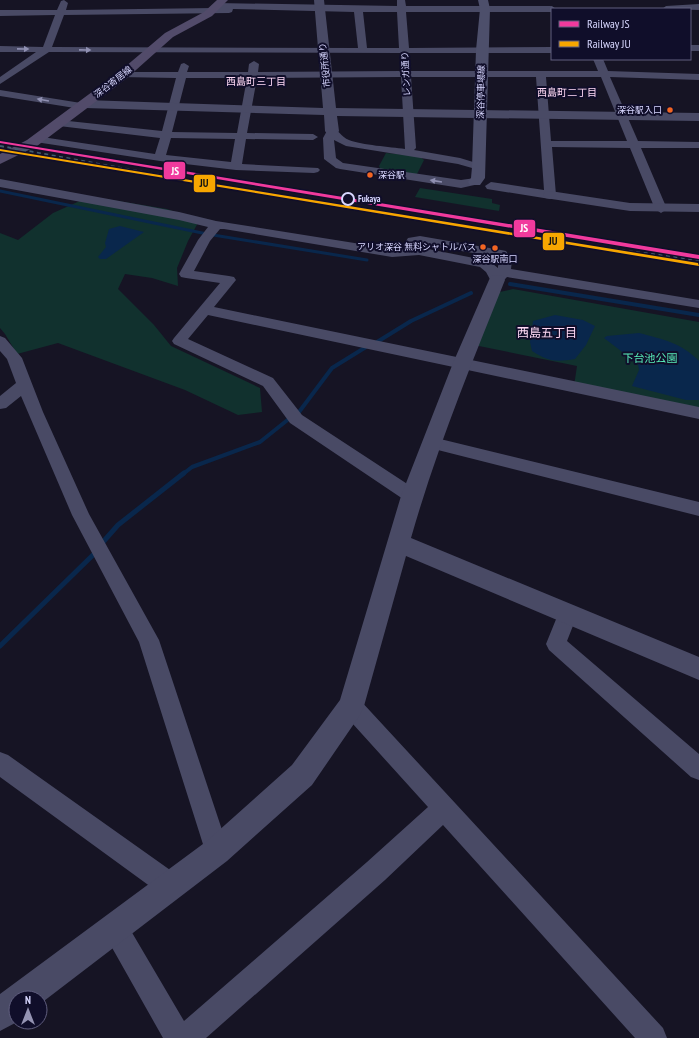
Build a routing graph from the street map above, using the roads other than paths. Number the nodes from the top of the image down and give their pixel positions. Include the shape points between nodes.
1 (65, 0) edge
2 (319, 4) edge
3 (402, 4) edge
4 (484, 4) edge
5 (217, 6) edge
6 (699, 7) edge
7 (682, 8) edge
8 (358, 9) junction
9 (551, 9) edge
10 (61, 12) junction
11 (0, 13) edge
12 (80, 40) dead end
13 (17, 41) dead end
14 (156, 43) junction
15 (48, 45) junction
16 (0, 49) edge
17 (363, 50) junction
18 (405, 50) junction
19 (482, 50) junction
20 (551, 50) edge
21 (188, 51) junction
22 (256, 51) junction
23 (324, 51) junction
24 (598, 60) edge
25 (6, 67) dead end
26 (20, 67) junction
27 (123, 75) junction
28 (252, 75) junction
29 (326, 75) junction
30 (407, 75) junction
31 (481, 75) junction
32 (541, 75) junction
33 (604, 75) junction
34 (181, 76) junction
35 (699, 77) edge
36 (0, 81) edge
37 (0, 93) edge
38 (83, 105) junction
39 (174, 108) junction
40 (246, 109) junction
41 (330, 111) junction
42 (408, 113) junction
43 (480, 115) junction
44 (544, 116) junction
45 (622, 116) junction
46 (699, 117) edge
47 (59, 123) junction
48 (332, 131) junction
49 (165, 135) junction
50 (241, 136) junction
51 (313, 137) dead end
52 (42, 140) dead end
53 (547, 144) junction
54 (633, 145) junction
55 (358, 146) junction
56 (410, 148) dead end
57 (695, 148) edge
58 (479, 150) junction
59 (329, 153) junction
60 (160, 158) junction
61 (0, 160) edge
62 (460, 161) junction
63 (236, 167) junction
64 (479, 167) junction
65 (314, 170) dead end
66 (475, 182) joint
67 (0, 183) edge
68 (491, 186) dead end
69 (550, 195) junction
70 (699, 208) edge
71 (661, 209) junction
72 (215, 226) junction
73 (413, 248) junction
74 (501, 254) junction
75 (495, 276) junction
76 (699, 304) edge
77 (206, 310) junction
78 (0, 341) edge
79 (462, 363) junction
80 (24, 385) junction
81 (0, 404) edge
82 (699, 413) edge
83 (432, 443) junction
84 (412, 496) junction
85 (699, 509) edge
86 (399, 543) junction
87 (568, 614) junction
88 (698, 663) edge
89 (351, 706) junction
90 (0, 763) edge
91 (699, 769) edge
92 (444, 808) junction
93 (217, 851) junction
94 (171, 886) junction
95 (115, 928) junction
96 (32, 990) edge
97 (178, 1038) edge
98 (185, 1038) edge
99 (653, 1038) edge

1 - 10 street
2 - 5 street
2 - 8 street
2 - 23 street, 市役所通り
3 - 4 street
3 - 8 street
3 - 18 street, レンガ通り
4 - 9 street
4 - 19 main road, 深谷停車場線
5 - 10 street
5 - 14 main road, 深谷寄居線
6 - 7 street
8 - 17 street
10 - 11 street
10 - 15 street
12 - 15 street
13 - 15 street
15 -> 14 street
14 - 21 street
14 - 27 main road, 深谷寄居線
16 -> 15 street
15 - 26 street
17 - 18 street
17 - 23 street
18 - 19 street
18 - 30 street, レンガ通り
19 - 20 street
19 - 31 main road, 深谷停車場線
21 - 22 street via 223,56
21 - 34 street
22 - 23 street
22 - 28 street
23 - 29 street, 市役所通り
24 - 33 street
25 - 26 street
26 - 36 street
27 - 34 street
27 - 38 main road, 深谷寄居線
28 - 29 street
28 - 34 street
28 - 40 street
29 - 30 street
29 - 41 street, 市役所通り
30 - 31 street
30 - 42 street, レンガ通り
31 - 32 street
31 - 43 main road, 深谷停車場線
32 - 33 street
32 - 44 street
33 - 35 street
33 - 45 street
34 - 39 street
38 -> 37 street
38 - 39 street
38 - 47 main road, 深谷寄居線
39 - 40 street
39 - 49 street
40 - 41 street
40 - 50 street
41 - 42 street
41 - 48 street, 市役所通り
42 - 43 street
42 - 56 street, レンガ通り
43 - 44 street
43 - 58 main road, 深谷停車場線
44 - 45 street
44 - 53 street
45 - 46 street
45 - 54 street
47 - 49 street
47 - 61 main road, 深谷寄居線
48 - 55 street via 342,141
48 - 59 street via 328,138
49 - 50 street
49 - 60 street
50 - 51 street
50 - 63 street
52 - 60 street
53 - 54 street
53 - 69 street
54 - 57 street
54 - 71 street
55 - 59 street via 338,147
55 - 62 street
58 - 62 street via 472,157
58 - 64 main road, 深谷停車場線
66 -> 59 street via 460,184 340,166 333,162
60 - 63 street
62 - 64 street
63 - 65 street
64 - 66 main road, 深谷停車場線
67 - 72 street via 179,216
68 - 69 street
69 - 71 street
70 - 71 street
72 - 73 street via 224,225 392,253
72 - 77 street via 204,240 186,274 229,280
73 - 74 street via 420,240
73 - 75 street
74 - 75 street via 505,260
74 - 75 street via 492,262
75 - 76 street
75 - 79 street
77 - 79 street
77 - 84 street via 179,341 268,382 296,419
78 - 80 street via 14,358
79 - 82 street
79 - 83 street
80 - 81 street
80 - 93 street via 81,515 149,640
83 - 84 street
83 - 85 street
84 - 86 street
86 - 87 street
86 - 89 street
87 - 88 street
87 - 91 street via 556,644
89 - 92 street
89 - 93 street via 302,775
90 - 94 street
92 - 98 street
92 - 99 street
93 - 94 street
94 - 95 street
95 - 96 street
95 - 97 street

